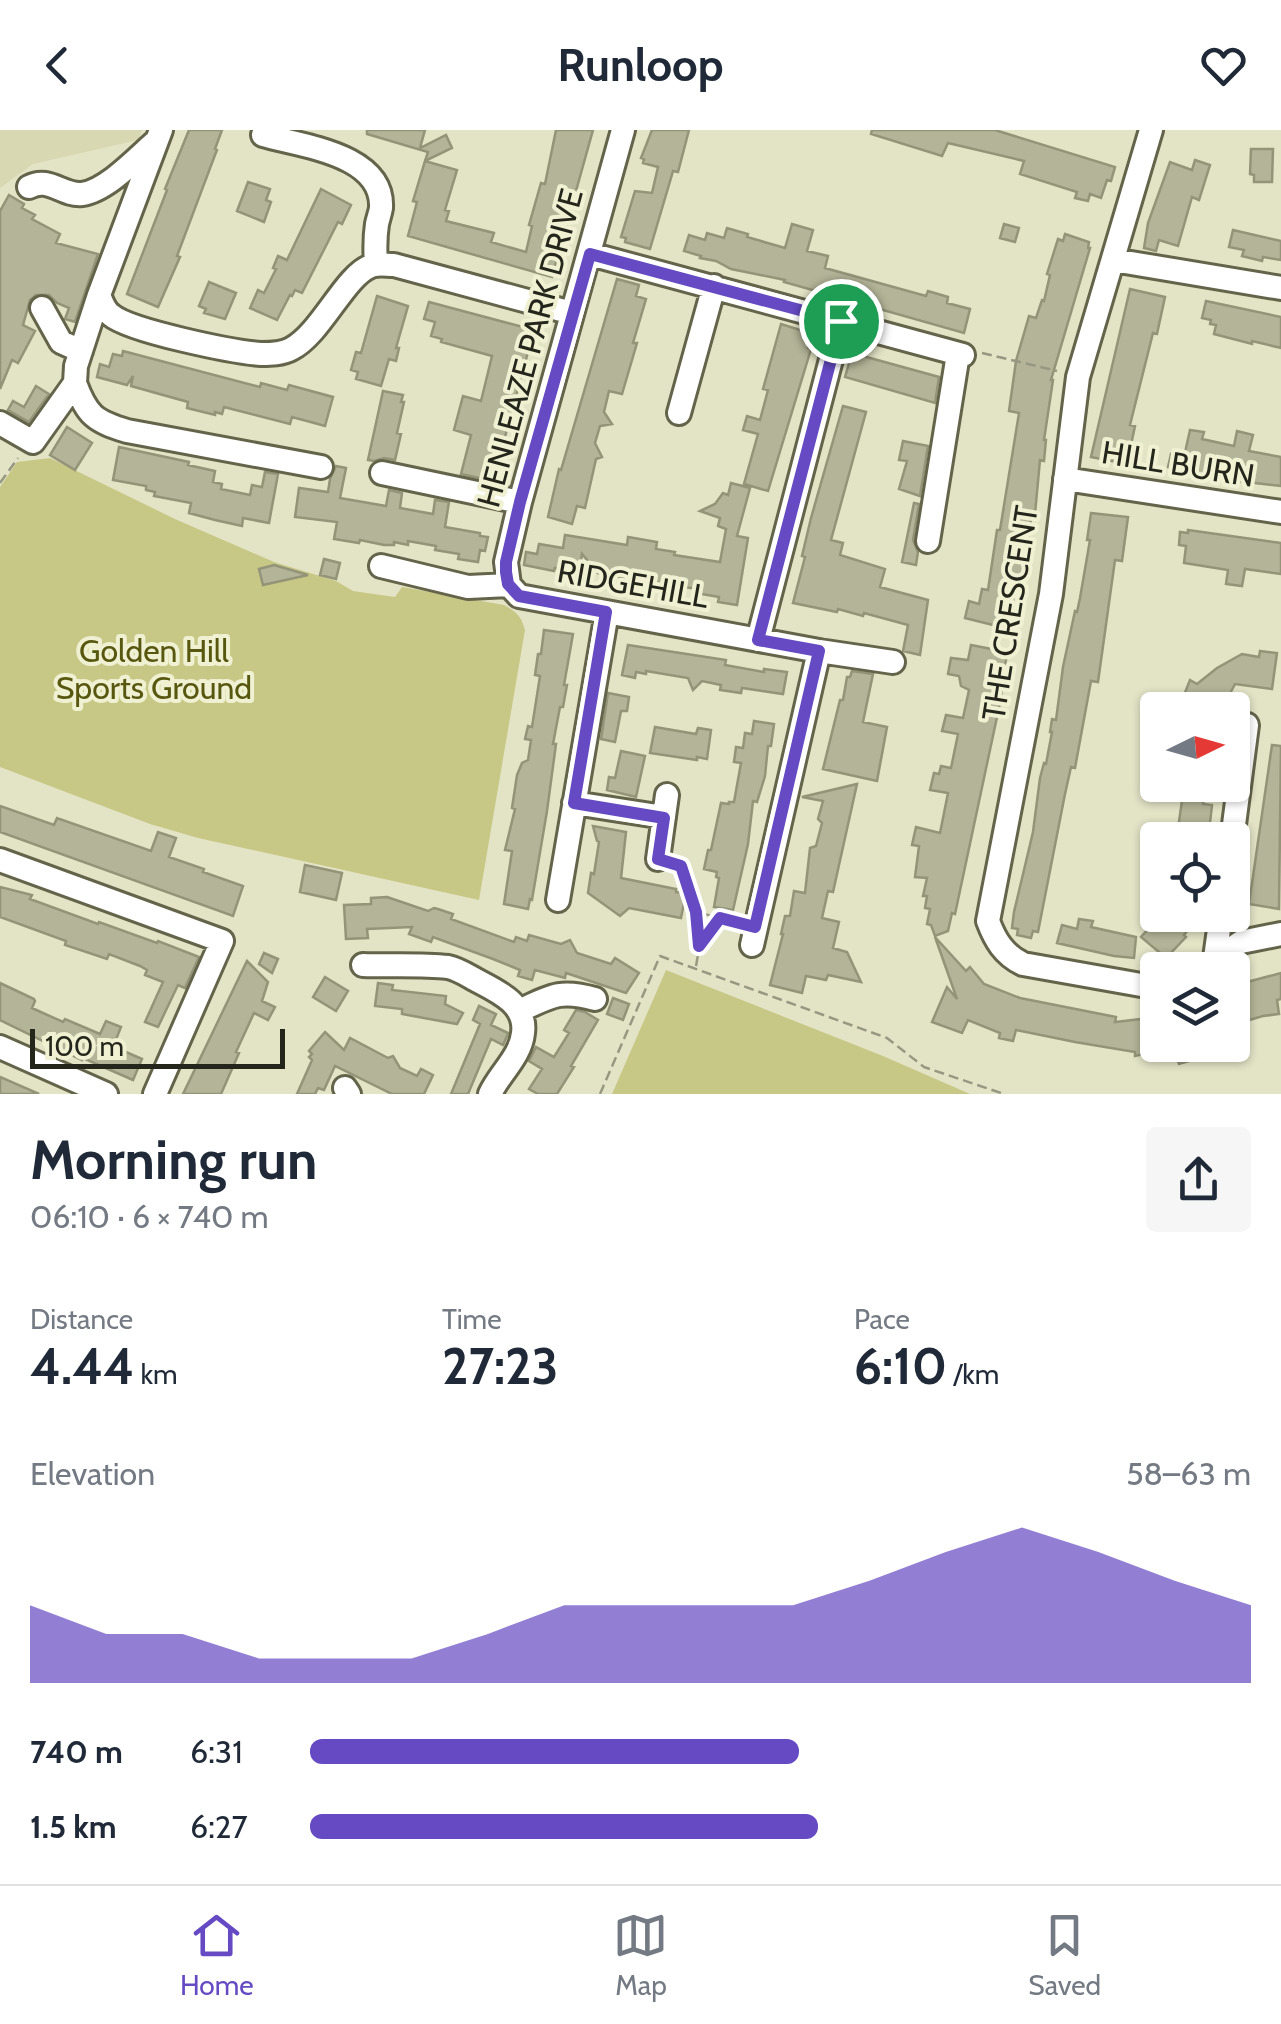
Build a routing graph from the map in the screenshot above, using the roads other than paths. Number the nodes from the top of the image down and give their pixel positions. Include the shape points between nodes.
1 (623, 130) edge
2 (1151, 130) edge
3 (158, 135) edge
4 (262, 140) edge
5 (30, 187) dead end
6 (590, 254) junction
7 (1113, 260) junction
8 (376, 264) junction
9 (714, 286) junction
10 (1281, 288) edge
11 (99, 295) junction
12 (42, 308) dead end
13 (572, 313) junction
14 (841, 321) junction
15 (81, 351) junction
16 (75, 383) junction
17 (679, 413) dead end
18 (0, 422) edge
19 (234, 450) junction
20 (321, 467) dead end
21 (230, 474) dead end
22 (390, 478) dead end
23 (1065, 480) junction
24 (520, 502) junction
25 (1281, 512) edge
26 (928, 541) dead end
27 (382, 566) dead end
28 (508, 584) junction
29 (606, 612) junction
30 (758, 640) junction
31 (819, 651) junction
32 (893, 662) dead end
33 (574, 803) junction
34 (658, 859) road end
35 (0, 860) edge
36 (558, 900) dead end
37 (743, 929) road end
38 (1281, 934) edge
39 (1226, 952) edge
40 (363, 965) dead end
41 (1140, 985) edge
42 (595, 999) dead end
43 (520, 1012) junction
44 (0, 1046) edge
45 (106, 1094) edge
46 (156, 1094) edge
47 (490, 1094) edge

1 - 6 street, HENLEAZE PARK DRIVE
2 - 7 street, THE CRESCENT
3 - 5 street via 95,190 79,194 42,182
3 - 11 street
4 - 8 street via 340,156 366,171 381,208
6 - 9 street
6 - 13 street, HENLEAZE PARK DRIVE
7 - 10 street
7 - 23 street, THE CRESCENT via 1078,376
8 - 11 street via 365,268 296,346 278,353 132,326 112,316
8 - 13 street
9 - 14 street
9 - 17 street
11 - 15 street
12 - 15 street via 61,342
13 - 24 street, HENLEAZE PARK DRIVE
14 - 26 street via 961,354
14 - 30 street
15 - 16 street
16 - 18 street via 33,442
16 - 19 street via 89,414 107,424
19 - 20 street
19 - 21 street
22 - 24 street
23 - 25 street, HILL BURN
23 - 41 street, THE CRESCENT via 1051,594 988,921 1003,950 1023,964
24 - 28 street, HENLEAZE PARK DRIVE via 506,562
27 - 28 street, RIDGEHILL via 468,588
28 - 29 street, RIDGEHILL via 519,596
29 - 30 street, RIDGEHILL
29 - 33 street
30 - 31 street, RIDGEHILL
31 - 32 street, RIDGEHILL
31 - 37 street
33 - 34 street via 666,806
33 - 36 street
35 - 46 street via 222,941
38 - 39 street
40 - 43 street via 450,968 505,996
42 - 43 street via 561,994
43 - 47 street via 522,1042
44 - 45 street

